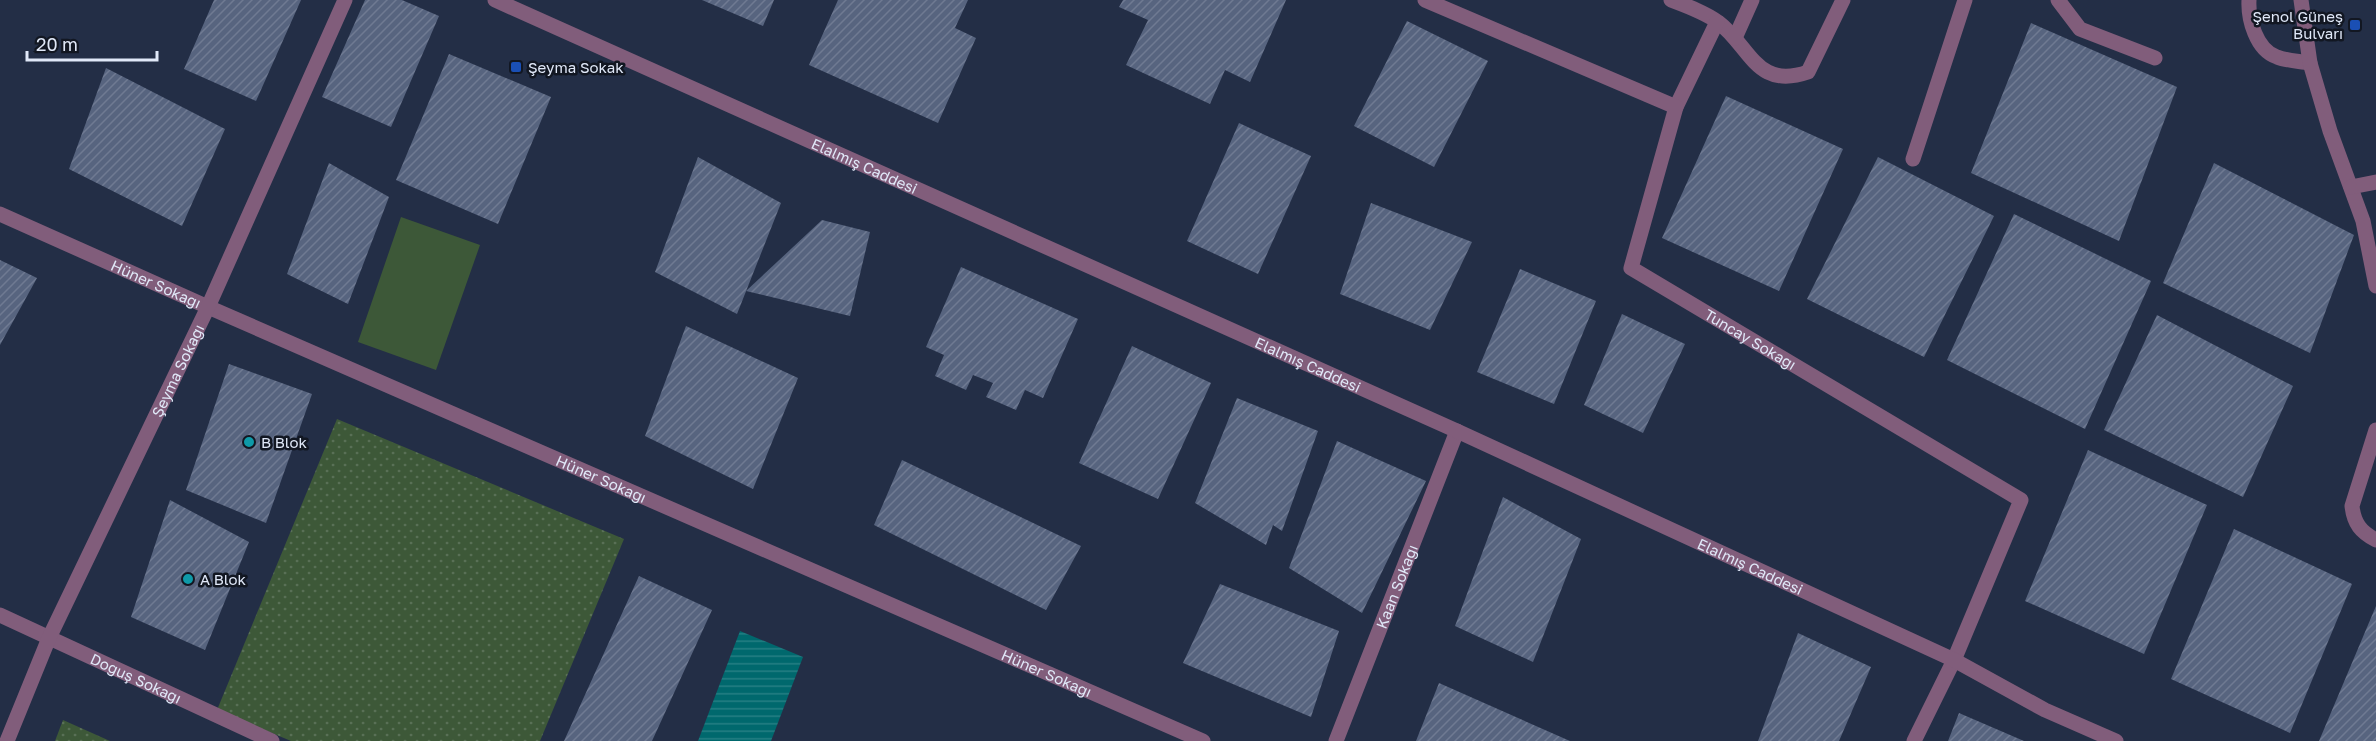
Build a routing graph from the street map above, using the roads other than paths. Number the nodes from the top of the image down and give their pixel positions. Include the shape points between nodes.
1 (345, 0) edge
2 (495, 0) edge
3 (1425, 0) edge
4 (1671, 0) edge
5 (1752, 0) edge
6 (1843, 0) edge
7 (1965, 0) edge
8 (2058, 0) edge
9 (2249, 0) edge
10 (2301, 0) edge
11 (1717, 22) junction
12 (1734, 38) junction
13 (2155, 58) dead end
14 (2310, 63) junction
15 (1676, 107) junction
16 (1913, 159) dead end
17 (2376, 182) edge
18 (2351, 187) junction
19 (0, 214) edge
20 (2376, 286) edge
21 (208, 307) junction
22 (2376, 430) edge
23 (1457, 431) junction
24 (2376, 540) edge
25 (0, 615) edge
26 (50, 638) junction
27 (1954, 660) junction
28 (7, 741) edge
29 (272, 741) edge
30 (1203, 741) edge
31 (1336, 741) edge
32 (1914, 741) edge
33 (2116, 741) edge

1 - 21 street, Şeyma Sokağı
2 - 23 street, Elalmış Caddesi
3 - 15 street
4 - 11 street via 1695,8
5 - 12 street
6 - 12 street via 1809,72 1785,77 1759,68
7 - 16 street
8 - 13 street via 2080,29
9 - 14 street via 2252,25 2269,53
10 - 14 street
11 - 12 street
11 - 15 street
14 - 18 street
15 - 27 street, Tuncay Sokağı via 1631,268 2021,500
17 - 18 street
18 - 20 street via 2363,221
19 - 21 street, Hüner Sokağı
21 - 26 street, Şeyma Sokağı
21 - 30 street, Hüner Sokağı
22 - 24 street via 2352,506 2359,528
23 - 27 street, Elalmış Caddesi
23 - 31 street, Kaan Sokağı
25 - 26 street, Doğuş Sokağı
26 - 28 street, Şeyma Sokağı
26 - 29 street, Doğuş Sokağı
27 - 32 street, Tuncay Sokağı
27 - 33 street, Elalmış Caddesi via 2045,710

